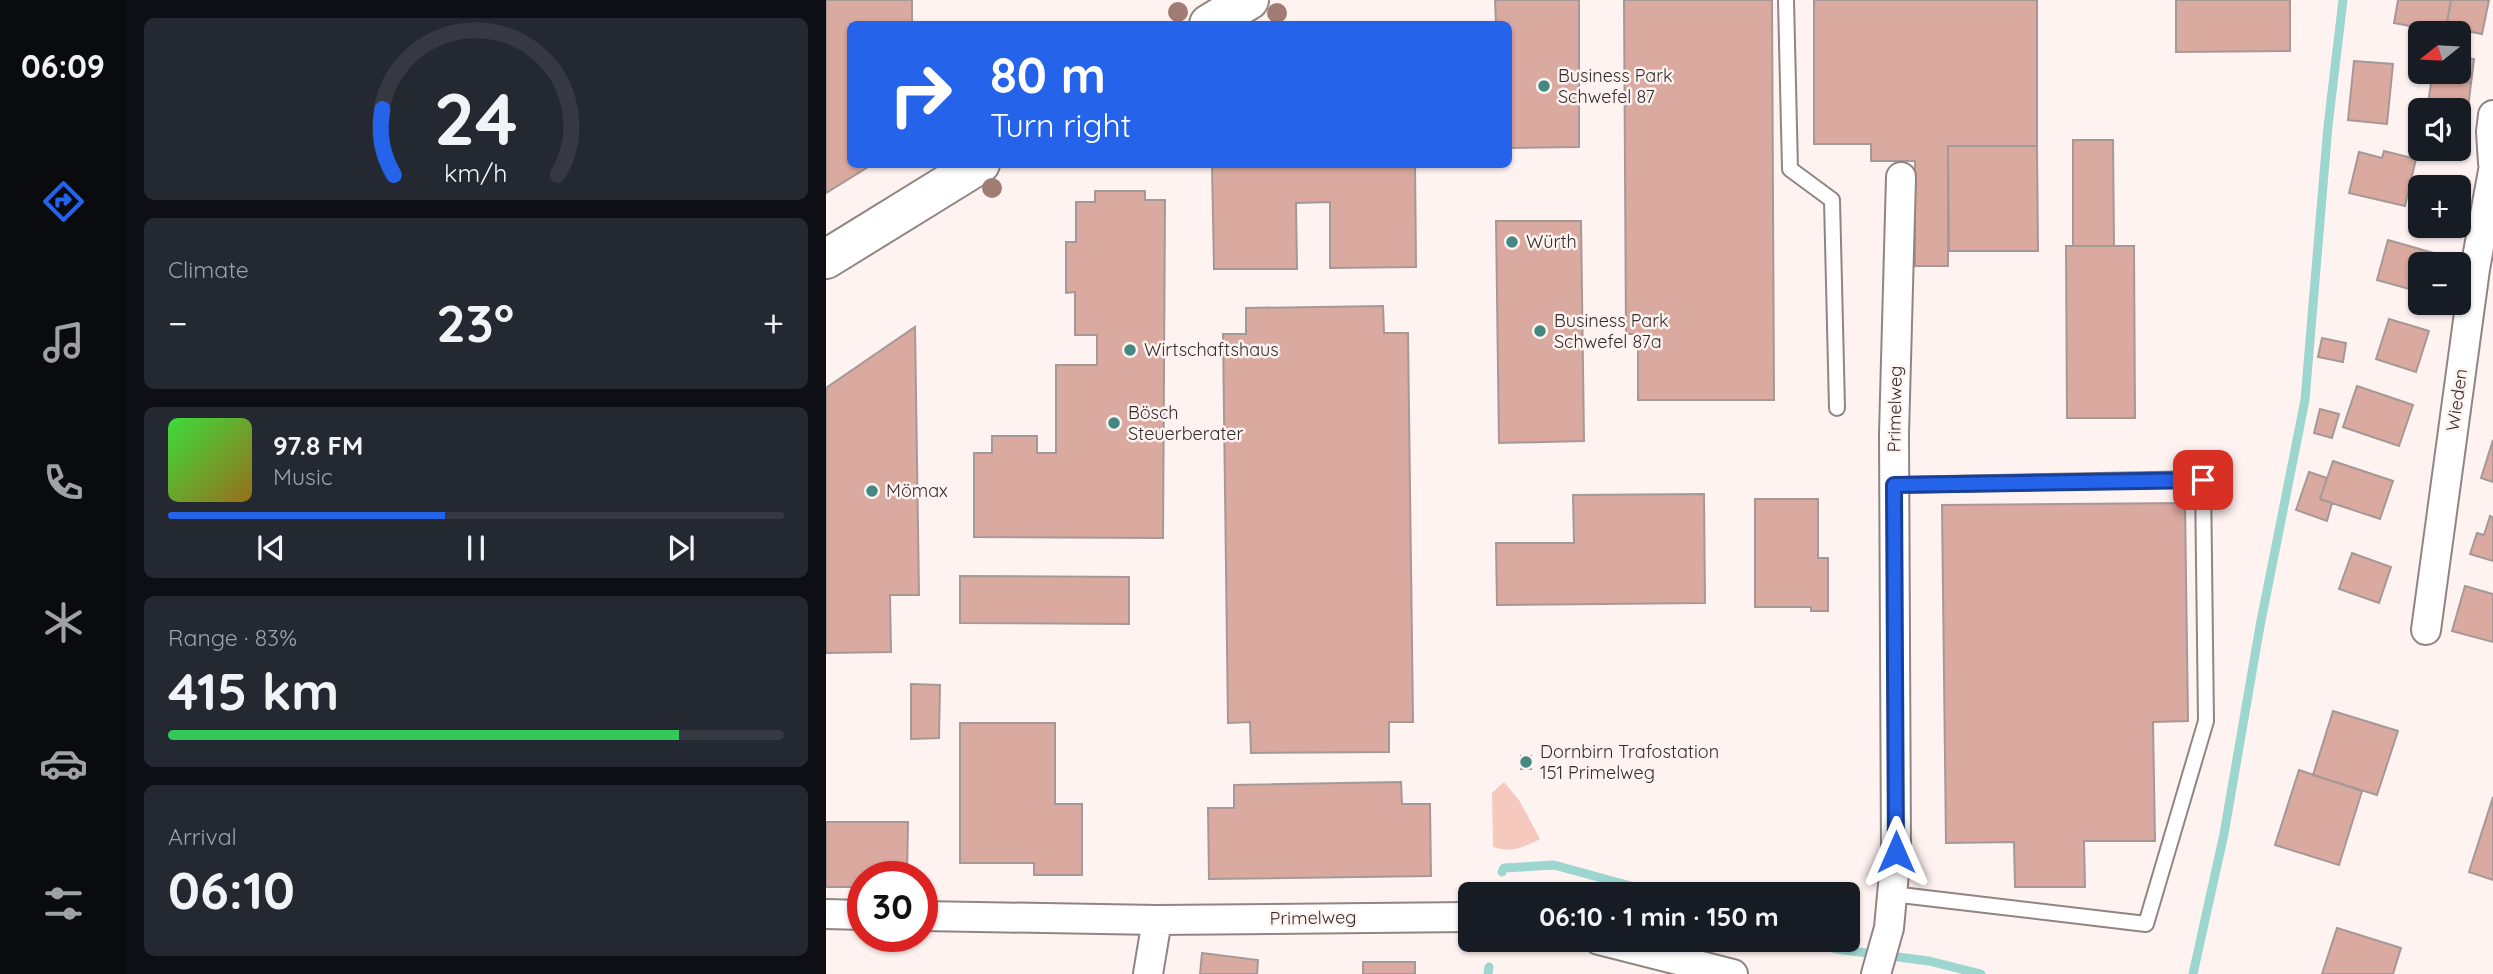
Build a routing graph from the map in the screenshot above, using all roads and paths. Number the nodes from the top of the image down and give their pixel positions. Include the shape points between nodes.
1 (1249, 0) edge
2 (1786, 0) edge
3 (1214, 21) edge
4 (2493, 116) edge
5 (2493, 163) edge
6 (974, 168) edge
7 (2493, 171) edge
8 (1901, 177) dead end
9 (826, 259) edge
10 (1837, 408) dead end
11 (1894, 485) junction
12 (2426, 630) dead end
13 (1892, 894) junction
14 (826, 914) edge
15 (847, 915) edge
16 (938, 916) edge
17 (1458, 917) edge
18 (1157, 920) junction
19 (1646, 952) edge
20 (1148, 974) edge
21 (1733, 974) edge
22 (1876, 974) edge

1 - 3 main road
2 - 10 lane via 1790,169 1832,200
4 - 5 street
6 - 9 main road
7 - 12 street, Wieden via 2475,269
8 - 11 street, Primelweg
11 - 13 street, Primelweg via 1896,852
11 - 13 lane via 2203,480 2206,721 2146,924
13 - 22 street, Primelweg via 1889,928
14 - 15 street
16 - 18 street, Primelweg
17 - 18 street, Primelweg
18 - 20 street
19 - 21 street

